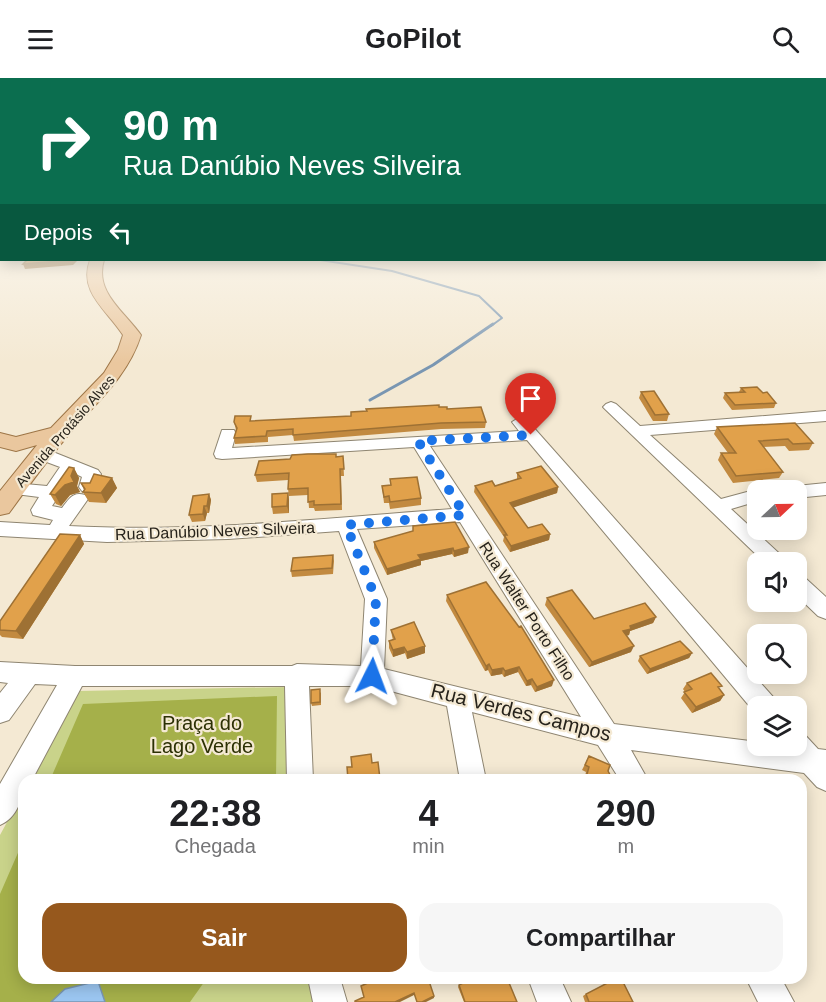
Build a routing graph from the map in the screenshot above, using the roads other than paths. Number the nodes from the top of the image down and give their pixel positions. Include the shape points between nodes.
1 (93, 276) edge
2 (611, 407) dead end
3 (83, 408) junction
4 (826, 416) edge
5 (636, 430) junction
6 (59, 433) junction
7 (228, 434) dead end
8 (11, 437) edge
9 (418, 441) junction
10 (39, 459) junction
11 (69, 467) junction
12 (826, 489) edge
13 (807, 491) edge
14 (51, 492) junction
15 (7, 498) edge
16 (747, 498) edge
17 (717, 507) junction
18 (465, 515) junction
19 (61, 523) junction
20 (346, 525) junction
21 (0, 529) edge
22 (765, 552) edge
23 (807, 592) edge
24 (826, 610) edge
25 (0, 672) edge
26 (30, 674) junction
27 (297, 675) junction
28 (75, 676) junction
29 (372, 676) junction
30 (457, 696) junction
31 (756, 696) edge
32 (0, 712) edge
33 (606, 735) junction
34 (815, 761) edge
35 (21, 774) edge
36 (300, 774) edge
37 (472, 774) edge
38 (631, 774) edge
39 (18, 779) edge
40 (0, 811) edge
41 (326, 984) edge
42 (546, 984) edge
43 (766, 984) edge
44 (330, 1002) edge
45 (554, 1002) edge
46 (777, 1002) edge

1 - 3 main road, Avenida Protásio Alves via 98,292 132,335 128,352 114,374
2 - 5 street
3 - 6 main road, Avenida Protásio Alves
3 - 8 main road
4 - 5 street
5 - 17 street
6 - 8 main road
6 - 10 main road, Avenida Protásio Alves
7 - 9 street via 221,452 225,455
8 - 10 main road
9 - 18 street, Rua Walter Porto Filho
9 - 31 street via 525,428
10 - 11 street
10 - 15 main road, Avenida Protásio Alves
11 - 14 street
11 - 19 street via 92,474 84,493
12 - 13 street
14 - 15 street
14 - 19 street via 40,510
16 - 17 street
17 - 22 street
18 - 20 street, Rua Danúbio Neves Silveira
18 - 33 street, Rua Walter Porto Filho
19 - 20 street, Rua Danúbio Neves Silveira via 107,535
19 - 21 street, Rua Danúbio Neves Silveira
20 - 29 street via 376,599
23 - 24 street
25 - 26 street, Rua Verdes Campos
26 - 28 street, Rua Verdes Campos
26 - 32 street
27 - 28 street, Rua Verdes Campos
27 - 29 street, Rua Verdes Campos
27 - 36 street
28 - 35 street
29 - 30 street, Rua Verdes Campos
30 - 33 street, Rua Verdes Campos
30 - 37 street
33 - 34 street, Rua Verdes Campos
33 - 38 street, Rua Walter Porto Filho
39 - 40 street
41 - 44 street
42 - 45 street
43 - 46 street

